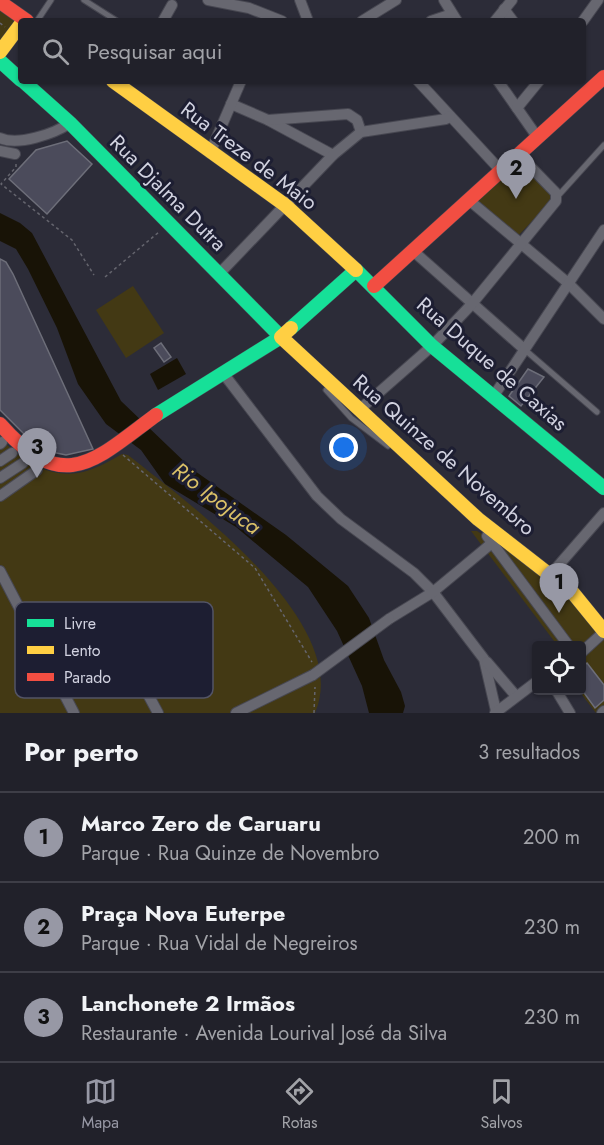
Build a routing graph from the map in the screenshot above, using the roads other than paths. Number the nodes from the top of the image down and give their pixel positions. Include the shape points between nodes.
1 (51, 0) edge
2 (84, 0) edge
3 (208, 0) edge
4 (300, 0) edge
5 (396, 0) edge
6 (444, 0) edge
7 (512, 0) edge
8 (599, 0) edge
9 (0, 2) edge
10 (174, 2) edge
11 (604, 4) edge
12 (504, 9) junction
13 (23, 18) edge
14 (30, 18) edge
15 (112, 18) edge
16 (165, 18) edge
17 (263, 18) edge
18 (307, 18) edge
19 (367, 18) edge
20 (454, 18) edge
21 (497, 18) edge
22 (511, 18) edge
23 (585, 18) edge
24 (18, 31) edge
25 (0, 52) edge
26 (0, 61) edge
27 (18, 77) edge
28 (604, 77) edge
29 (26, 84) edge
30 (121, 84) edge
31 (240, 84) edge
32 (421, 84) edge
33 (500, 84) edge
34 (537, 84) edge
35 (231, 104) junction
36 (517, 108) junction
37 (450, 116) junction
38 (268, 120) junction
39 (70, 123) junction
40 (361, 132) junction
41 (538, 138) junction
42 (4, 140) edge
43 (604, 145) edge
44 (0, 151) edge
45 (210, 153) junction
46 (15, 154) road end
47 (333, 155) junction
48 (520, 156) junction
49 (502, 172) junction
50 (558, 196) junction
51 (470, 201) junction
52 (285, 205) junction
53 (604, 230) edge
54 (519, 243) junction
55 (412, 250) junction
56 (356, 270) junction
57 (219, 274) junction
58 (568, 283) junction
59 (374, 286) junction
60 (471, 305) junction
61 (604, 319) edge
62 (278, 338) junction
63 (432, 346) junction
64 (524, 349) junction
65 (223, 373) junction
66 (494, 397) junction
67 (359, 410) junction
68 (597, 412) dead end
69 (0, 424) edge
70 (12, 453) dead end
71 (0, 461) edge
72 (22, 463) dead end
73 (37, 471) dead end
74 (0, 478) edge
75 (604, 488) edge
76 (0, 496) edge
77 (604, 513) edge
78 (490, 539) junction
79 (519, 551) junction
80 (0, 571) edge
81 (551, 574) junction
82 (433, 592) junction
83 (16, 602) edge
84 (604, 632) edge
85 (566, 641) edge
86 (586, 648) edge
87 (484, 659) junction
88 (532, 685) edge
89 (559, 695) edge
90 (516, 696) junction
91 (66, 698) edge
92 (150, 698) edge
93 (496, 712) edge
94 (74, 713) edge
95 (158, 713) edge
96 (236, 713) edge
97 (570, 713) edge

1 - 14 lane
2 - 15 lane
3 - 17 street
4 - 18 street
5 - 19 street
6 - 20 street
7 - 12 street
8 - 11 street
8 - 23 street
9 - 13 main road
10 - 16 street
12 - 21 street
12 - 22 street
24 - 25 main road
26 - 27 main road, Rua Djalma Dutra
28 - 41 main road
29 - 39 main road, Rua Djalma Dutra
30 - 45 main road, Rua Treze de Maio
31 - 35 street
32 - 37 street
33 - 36 street
34 - 36 street
35 - 38 street
35 - 45 street
36 - 41 street
37 - 40 street
37 - 49 street
38 - 40 street via 348,114 357,120
38 - 47 street
39 - 42 street via 56,132
39 - 57 main road, Rua Djalma Dutra
40 - 47 street
41 - 48 main road
43 - 50 lane
44 - 46 street
45 - 52 main road, Rua Treze de Maio
47 - 52 street
48 - 49 main road
48 - 50 street
49 - 51 main road
50 - 54 street
51 - 54 street
51 - 55 main road
52 - 56 main road, Rua Treze de Maio
52 - 57 street
53 - 58 street
54 - 58 street
54 - 60 street
55 - 59 main road
55 - 60 street
56 - 59 main road, Rua Duque de Caxias
56 - 62 main road
57 - 62 main road, Rua Djalma Dutra
58 - 61 street
58 - 64 street
59 - 63 main road, Rua Duque de Caxias
60 - 63 street
60 - 64 street
62 - 65 main road
62 - 67 main road, Rua Quinze de Novembro
62 - 78 lane via 351,418 447,497
63 - 66 main road, Rua Duque de Caxias
63 - 67 street
64 - 66 street
64 - 68 lane
65 - 69 main road via 116,445 80,464 44,461 14,441
65 - 82 street via 317,496
66 - 75 main road, Rua Duque de Caxias
67 - 79 main road, Rua Quinze de Novembro via 478,519
70 - 71 street
72 - 74 street
73 - 76 street
77 - 81 street
78 - 79 lane
78 - 82 street
78 - 85 street
79 - 81 main road, Rua Quinze de Novembro
80 - 83 street
81 - 84 main road, Rua Quinze de Novembro via 573,593
82 - 87 street
82 - 96 street, bridge via 315,674
84 - 86 street
87 - 90 street
87 - 93 street
88 - 90 street
89 - 97 street
90 - 93 street
91 - 94 street
92 - 95 street

